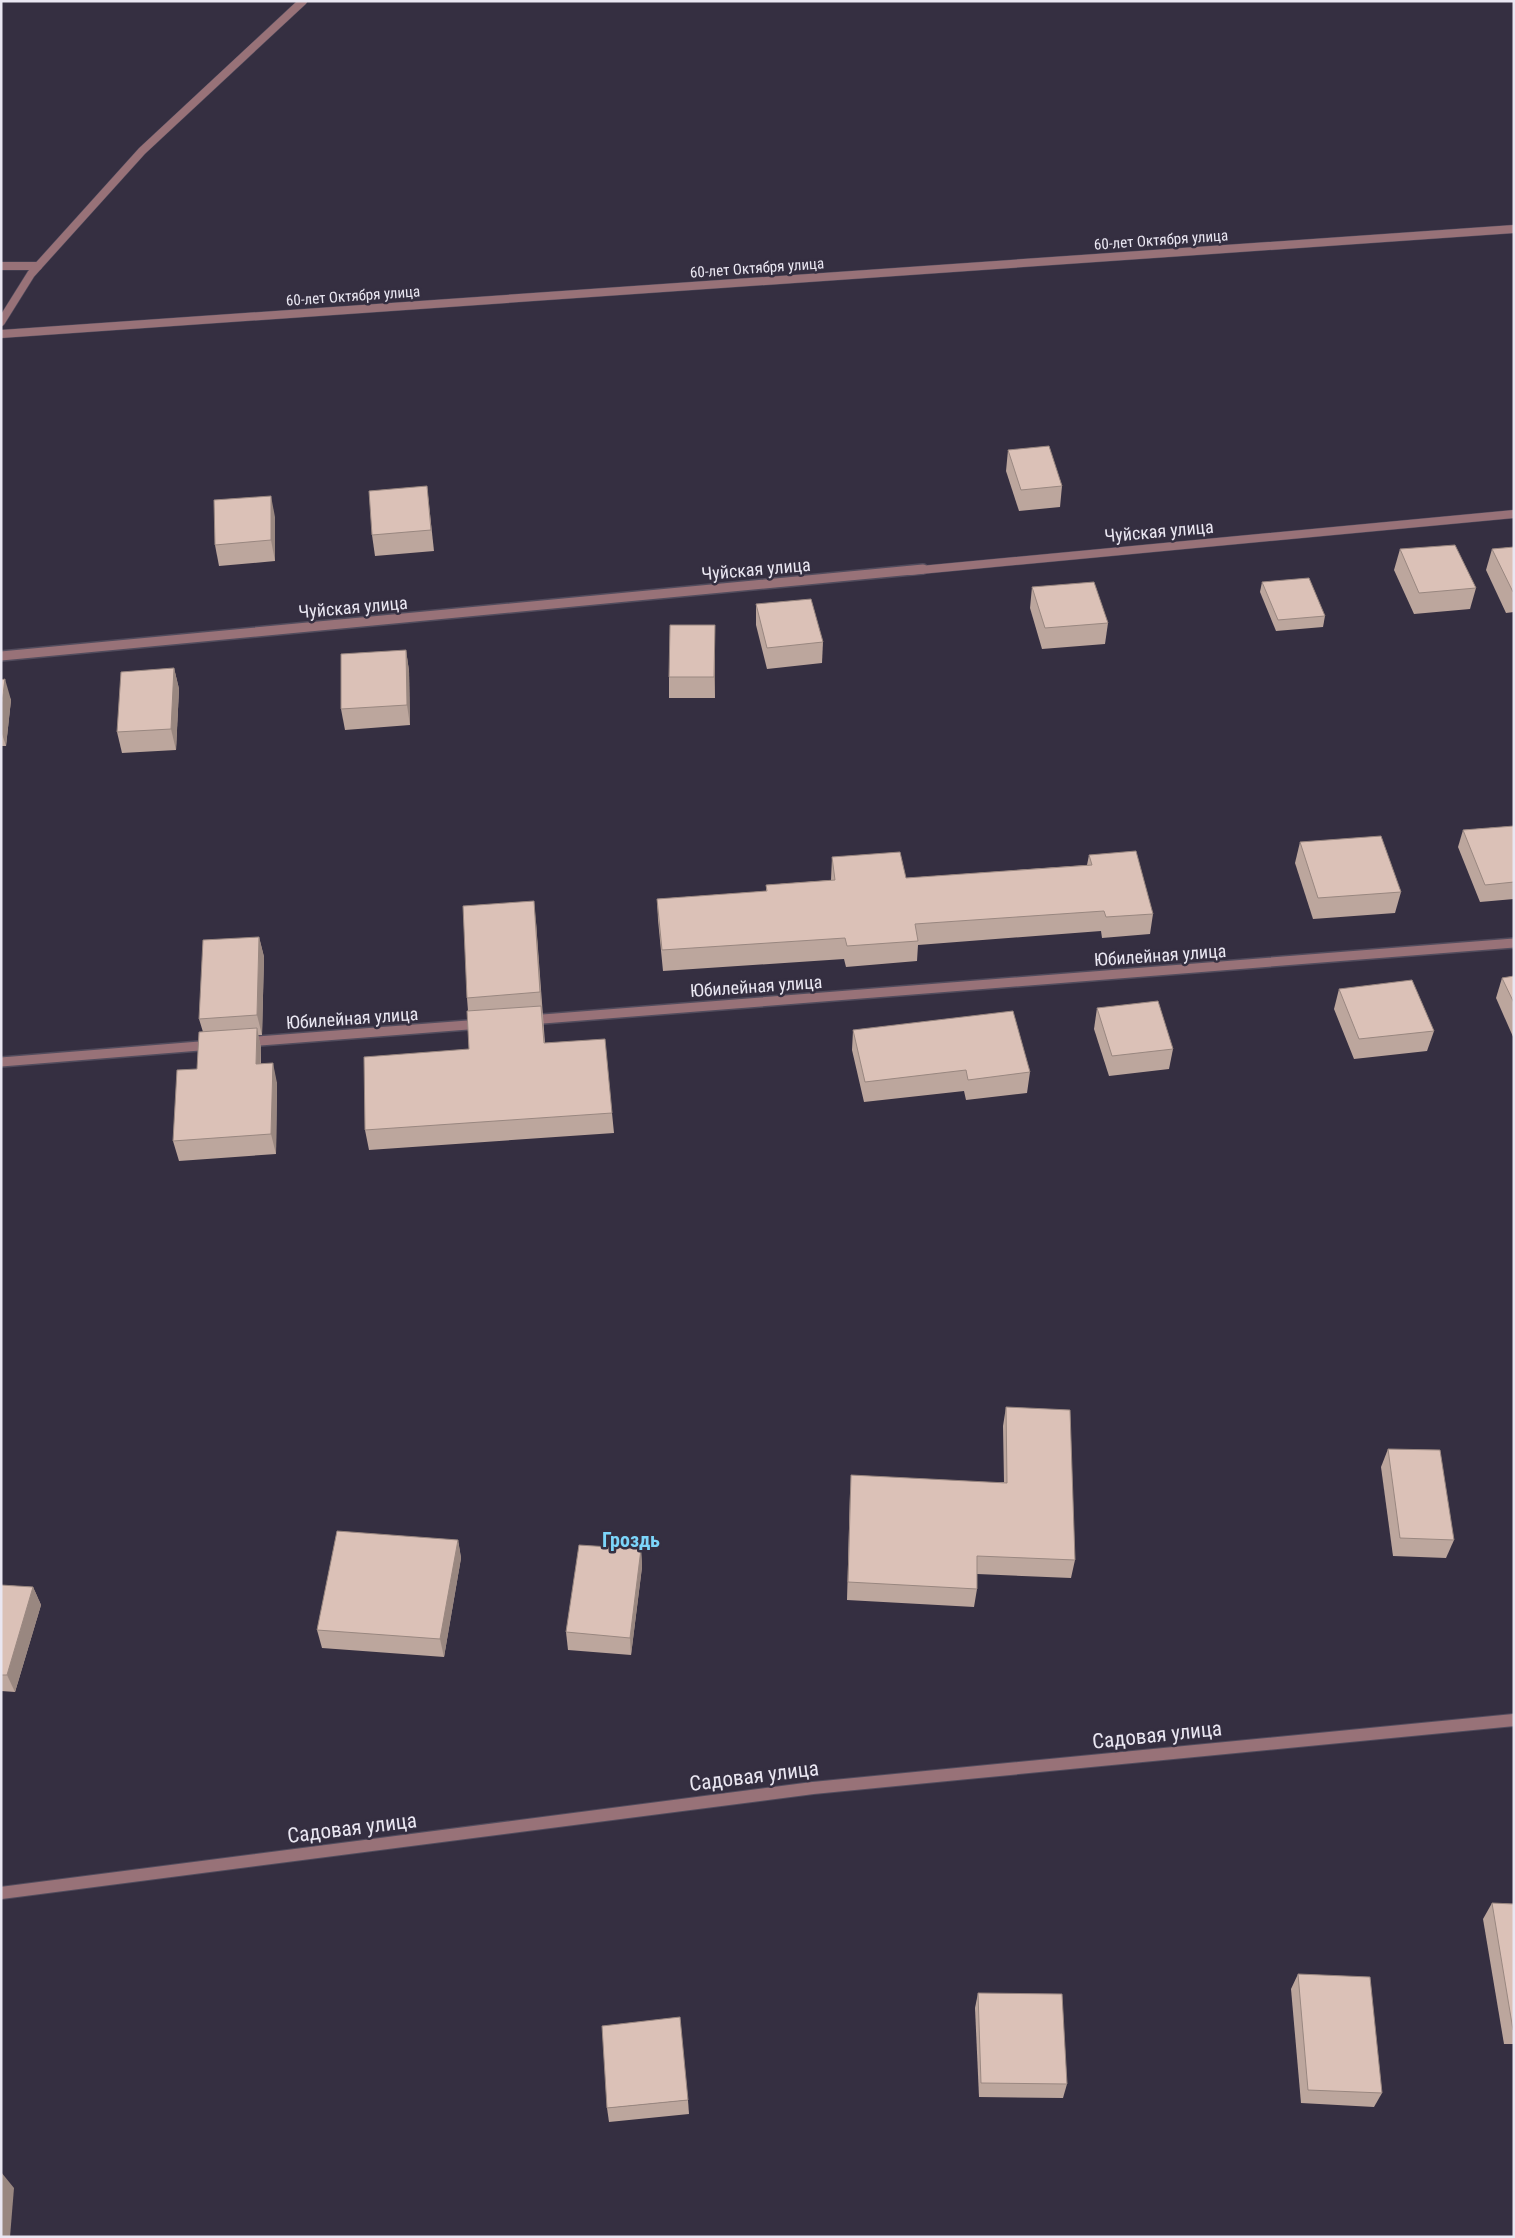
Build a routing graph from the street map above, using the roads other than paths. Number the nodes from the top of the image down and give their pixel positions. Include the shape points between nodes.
1 (303, 1) edge
2 (1514, 229) edge
3 (1, 266) edge
4 (38, 266) junction
5 (1, 322) edge
6 (1, 334) edge
7 (1514, 514) edge
8 (1, 656) edge
9 (1514, 943) edge
10 (519, 1021) edge
11 (489, 1024) edge
12 (240, 1043) edge
13 (220, 1044) edge
14 (1, 1062) edge
15 (1514, 1720) edge
16 (1, 1893) edge

1 - 4 street via 142,151
2 - 6 street, 60-лет Октября улица
3 - 4 street
4 - 5 street
7 - 8 street, Чуйская улица
9 - 10 street, Юбилейная улица
11 - 12 street, Юбилейная улица
13 - 14 street
15 - 16 street, Садовая улица via 813,1788

